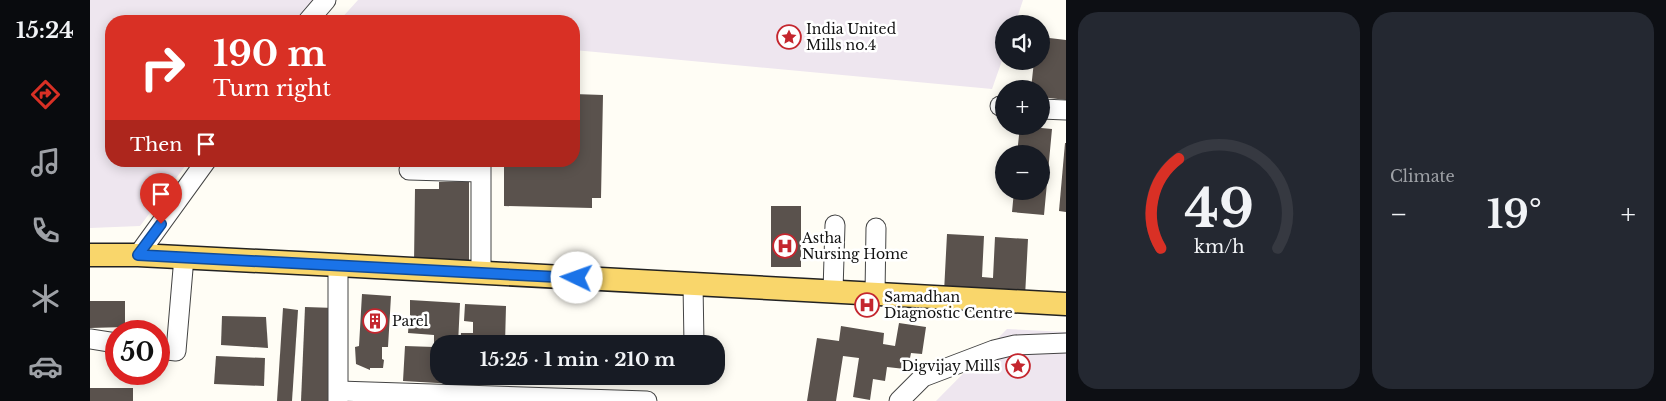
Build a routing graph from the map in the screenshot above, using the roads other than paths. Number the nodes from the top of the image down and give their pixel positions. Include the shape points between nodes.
1 (326, 0) edge
2 (313, 15) edge
3 (1050, 109) edge
4 (1066, 110) edge
5 (202, 167) edge
6 (480, 167) edge
7 (409, 170) dead end
8 (835, 225) dead end
9 (876, 228) dead end
10 (90, 255) edge
11 (138, 255) junction
12 (184, 257) junction
13 (338, 264) junction
14 (480, 272) junction
15 (693, 284) junction
16 (834, 291) junction
17 (876, 294) junction
18 (1066, 304) edge
19 (694, 335) edge
20 (90, 340) edge
21 (105, 342) edge
22 (1066, 343) edge
23 (170, 351) edge
24 (338, 396) edge
25 (647, 401) edge
26 (899, 401) edge

1 - 2 street
3 - 4 street
5 - 11 street
6 - 7 street
6 - 14 street
8 - 16 street
9 - 17 street
10 - 11 main road
11 - 12 main road
12 - 13 main road
12 - 23 street via 176,352
13 - 14 main road
13 - 24 street
14 - 15 main road
15 - 16 main road
15 - 19 street
16 - 17 main road
17 - 18 main road
20 - 21 street
22 - 26 street via 1015,345 994,350 923,377
24 - 25 street

